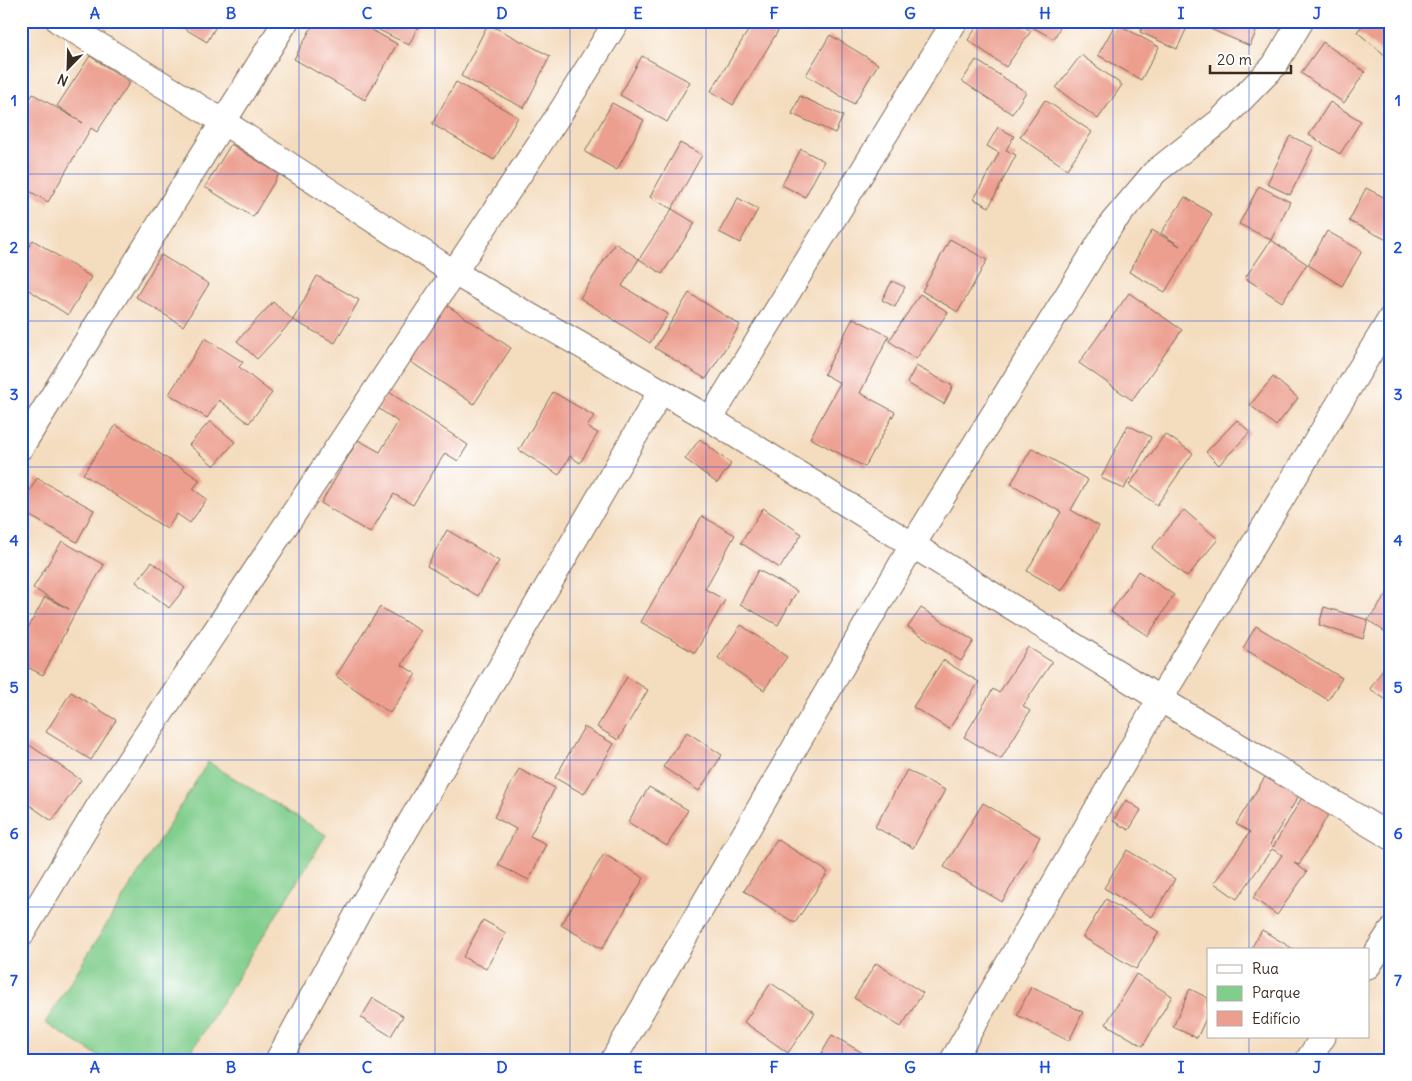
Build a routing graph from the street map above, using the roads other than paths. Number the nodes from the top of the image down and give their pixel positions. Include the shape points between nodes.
1 (59, 21) edge
2 (286, 21) edge
3 (618, 21) edge
4 (954, 21) edge
5 (1301, 21) edge
6 (225, 123) junction
7 (452, 272) junction
8 (1391, 318) edge
9 (662, 391) junction
10 (710, 420) junction
11 (21, 447) edge
12 (912, 546) junction
13 (1160, 699) junction
14 (1391, 837) edge
15 (1391, 931) edge
16 (21, 936) edge
17 (1370, 963) edge
18 (1322, 1038) edge
19 (278, 1060) edge
20 (613, 1060) edge
21 (953, 1060) edge
22 (1308, 1060) edge

1 - 6 street
2 - 6 street
3 - 7 street
4 - 10 street
5 - 12 street via 1274,66 1220,121 1155,172 1112,222
6 - 7 street
6 - 11 street
7 - 9 street
7 - 16 street via 99,806
8 - 13 street
9 - 10 street
9 - 19 street via 365,901
10 - 12 street
12 - 13 street
12 - 20 street
13 - 14 street
13 - 21 street
15 - 17 street
18 - 22 street

